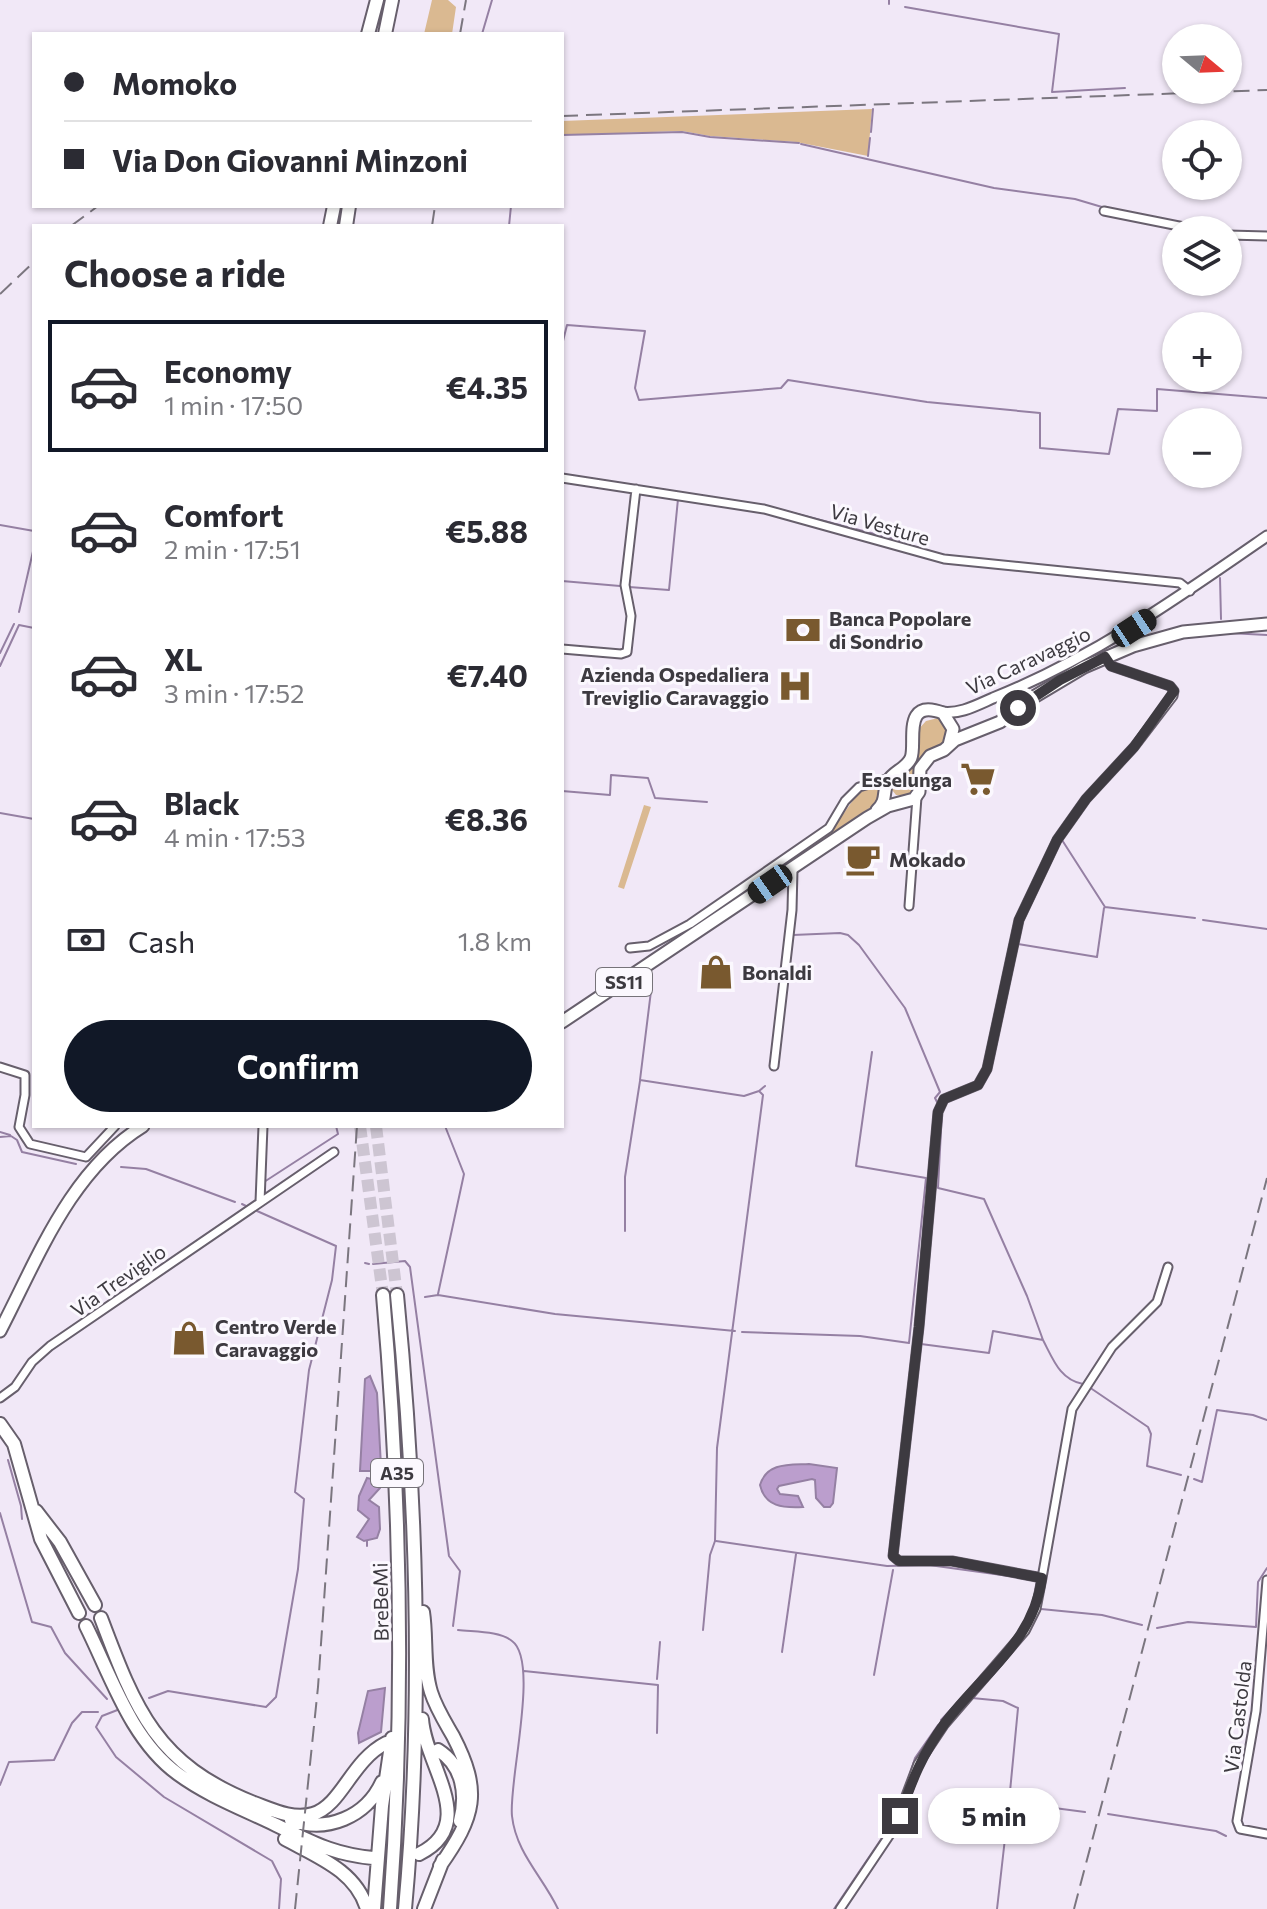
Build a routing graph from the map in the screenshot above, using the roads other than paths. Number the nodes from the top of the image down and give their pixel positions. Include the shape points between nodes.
1 (377, 0) edge
2 (392, 0) edge
3 (369, 32) edge
4 (385, 32) edge
5 (1104, 211) dead end
6 (1162, 223) edge
7 (1242, 235) edge
8 (1267, 236) edge
9 (564, 478) edge
10 (636, 489) junction
11 (1267, 536) edge
12 (1190, 591) junction
13 (1267, 624) edge
14 (564, 649) edge
15 (1105, 657) junction
16 (964, 710) junction
17 (941, 712) junction
18 (951, 725) junction
19 (983, 731) junction
20 (949, 745) junction
21 (892, 777) junction
22 (870, 782) junction
23 (887, 791) junction
24 (918, 795) junction
25 (902, 803) junction
26 (917, 817) junction
27 (867, 818) junction
28 (790, 874) junction
29 (909, 906) dead end
30 (630, 948) dead end
31 (564, 1021) edge
32 (774, 1066) dead end
33 (0, 1067) edge
34 (113, 1128) edge
35 (140, 1128) edge
36 (263, 1128) edge
37 (334, 1152) dead end
38 (258, 1203) junction
39 (1168, 1267) dead end
40 (383, 1295) tunnel mouth
41 (397, 1295) tunnel mouth
42 (0, 1331) edge
43 (3, 1394) edge
44 (0, 1424) edge
45 (0, 1438) edge
46 (16, 1450) junction
47 (34, 1508) junction
48 (1042, 1578) junction
49 (1267, 1580) edge
50 (416, 1588) junction
51 (95, 1605) dead end
52 (79, 1613) dead end
53 (101, 1618) dead end
54 (416, 1625) junction
55 (86, 1626) dead end
56 (401, 1651) junction
57 (386, 1743) dead end
58 (438, 1750) dead end
59 (387, 1768) junction
60 (221, 1799) junction
61 (254, 1803) junction
62 (1267, 1834) edge
63 (419, 1854) dead end
64 (373, 1858) dead end
65 (440, 1866) junction
66 (367, 1909) edge
67 (374, 1909) edge
68 (390, 1909) edge
69 (405, 1909) edge
70 (424, 1909) edge
71 (840, 1909) edge

1 - 3 highway
2 - 4 highway
5 - 6 street
7 - 8 street
9 - 10 street, Via Vesture
10 - 12 street, Via Vesture via 764,509 944,559 1180,583
10 - 14 street via 625,585 631,616 627,652
11 - 12 street, Via Caravaggio
12 - 16 street, Via Caravaggio via 1072,662
13 - 15 main road, Via Caravaggio via 1212,627
15 - 19 main road, Via Caravaggio
15 - 48 street via 1111,666 1170,686 1173,696 1057,840 1019,920 987,1069 978,1085 948,1096 940,1105 893,1556 899,1561 952,1561
16 - 17 street, Via Caravaggio
16 - 18 street, Via Caravaggio
17 - 18 main road
17 - 21 main road, Via Caravaggio via 928,711 914,720 911,758
18 - 19 main road via 963,732
18 - 20 main road
19 - 20 main road, Via Caravaggio
20 - 24 main road, Via Caravaggio via 927,758
21 - 22 street
21 - 23 main road, Via Caravaggio
22 - 23 street
22 - 30 street via 855,790 829,828 808,843 678,931 649,946
23 - 25 main road
23 - 27 main road, Via Caravaggio via 883,804
24 - 25 main road, Via Caravaggio
24 - 26 street, Via Caravaggio
25 - 26 street
25 - 27 main road, Via Caravaggio
26 - 29 street, Via Caravaggio
27 - 28 main road, Via Caravaggio
28 - 31 main road, Via Caravaggio / SS11
28 - 32 street via 792,910
33 - 34 street via 25,1075 19,1127 30,1144 86,1157
35 - 42 main road via 79,1186
36 - 38 street
37 - 38 street
38 - 43 street, Via Treviglio via 42,1353
39 - 48 street via 1157,1302 1112,1347 1072,1409
40 - 56 highway, BreBeMi / A35 via 395,1437
41 - 50 highway, BreBeMi / A35
44 - 46 highway
45 - 46 highway
46 - 47 highway
47 - 51 highway
47 - 52 highway via 41,1539
48 - 71 street via 1031,1621 918,1764 893,1830
49 - 62 street, Via Castolda via 1256,1711 1237,1821 1240,1829
50 - 54 highway, BreBeMi / A35
50 - 65 highway via 431,1694 472,1786 466,1823
53 - 61 highway via 138,1708 161,1743 196,1773
54 - 63 highway via 422,1646 423,1732 449,1813 439,1840
54 - 69 highway, BreBeMi / A35
55 - 60 highway via 143,1738 178,1774
56 - 59 highway
56 - 68 highway, BreBeMi / A35
57 - 61 highway via 363,1759 335,1798 315,1813 288,1815
58 - 65 highway via 456,1767 464,1798 459,1825
59 - 61 highway via 375,1796 341,1821 301,1824
59 - 67 highway
60 - 64 highway via 318,1847
60 - 66 highway via 344,1873 359,1889
65 - 70 highway

